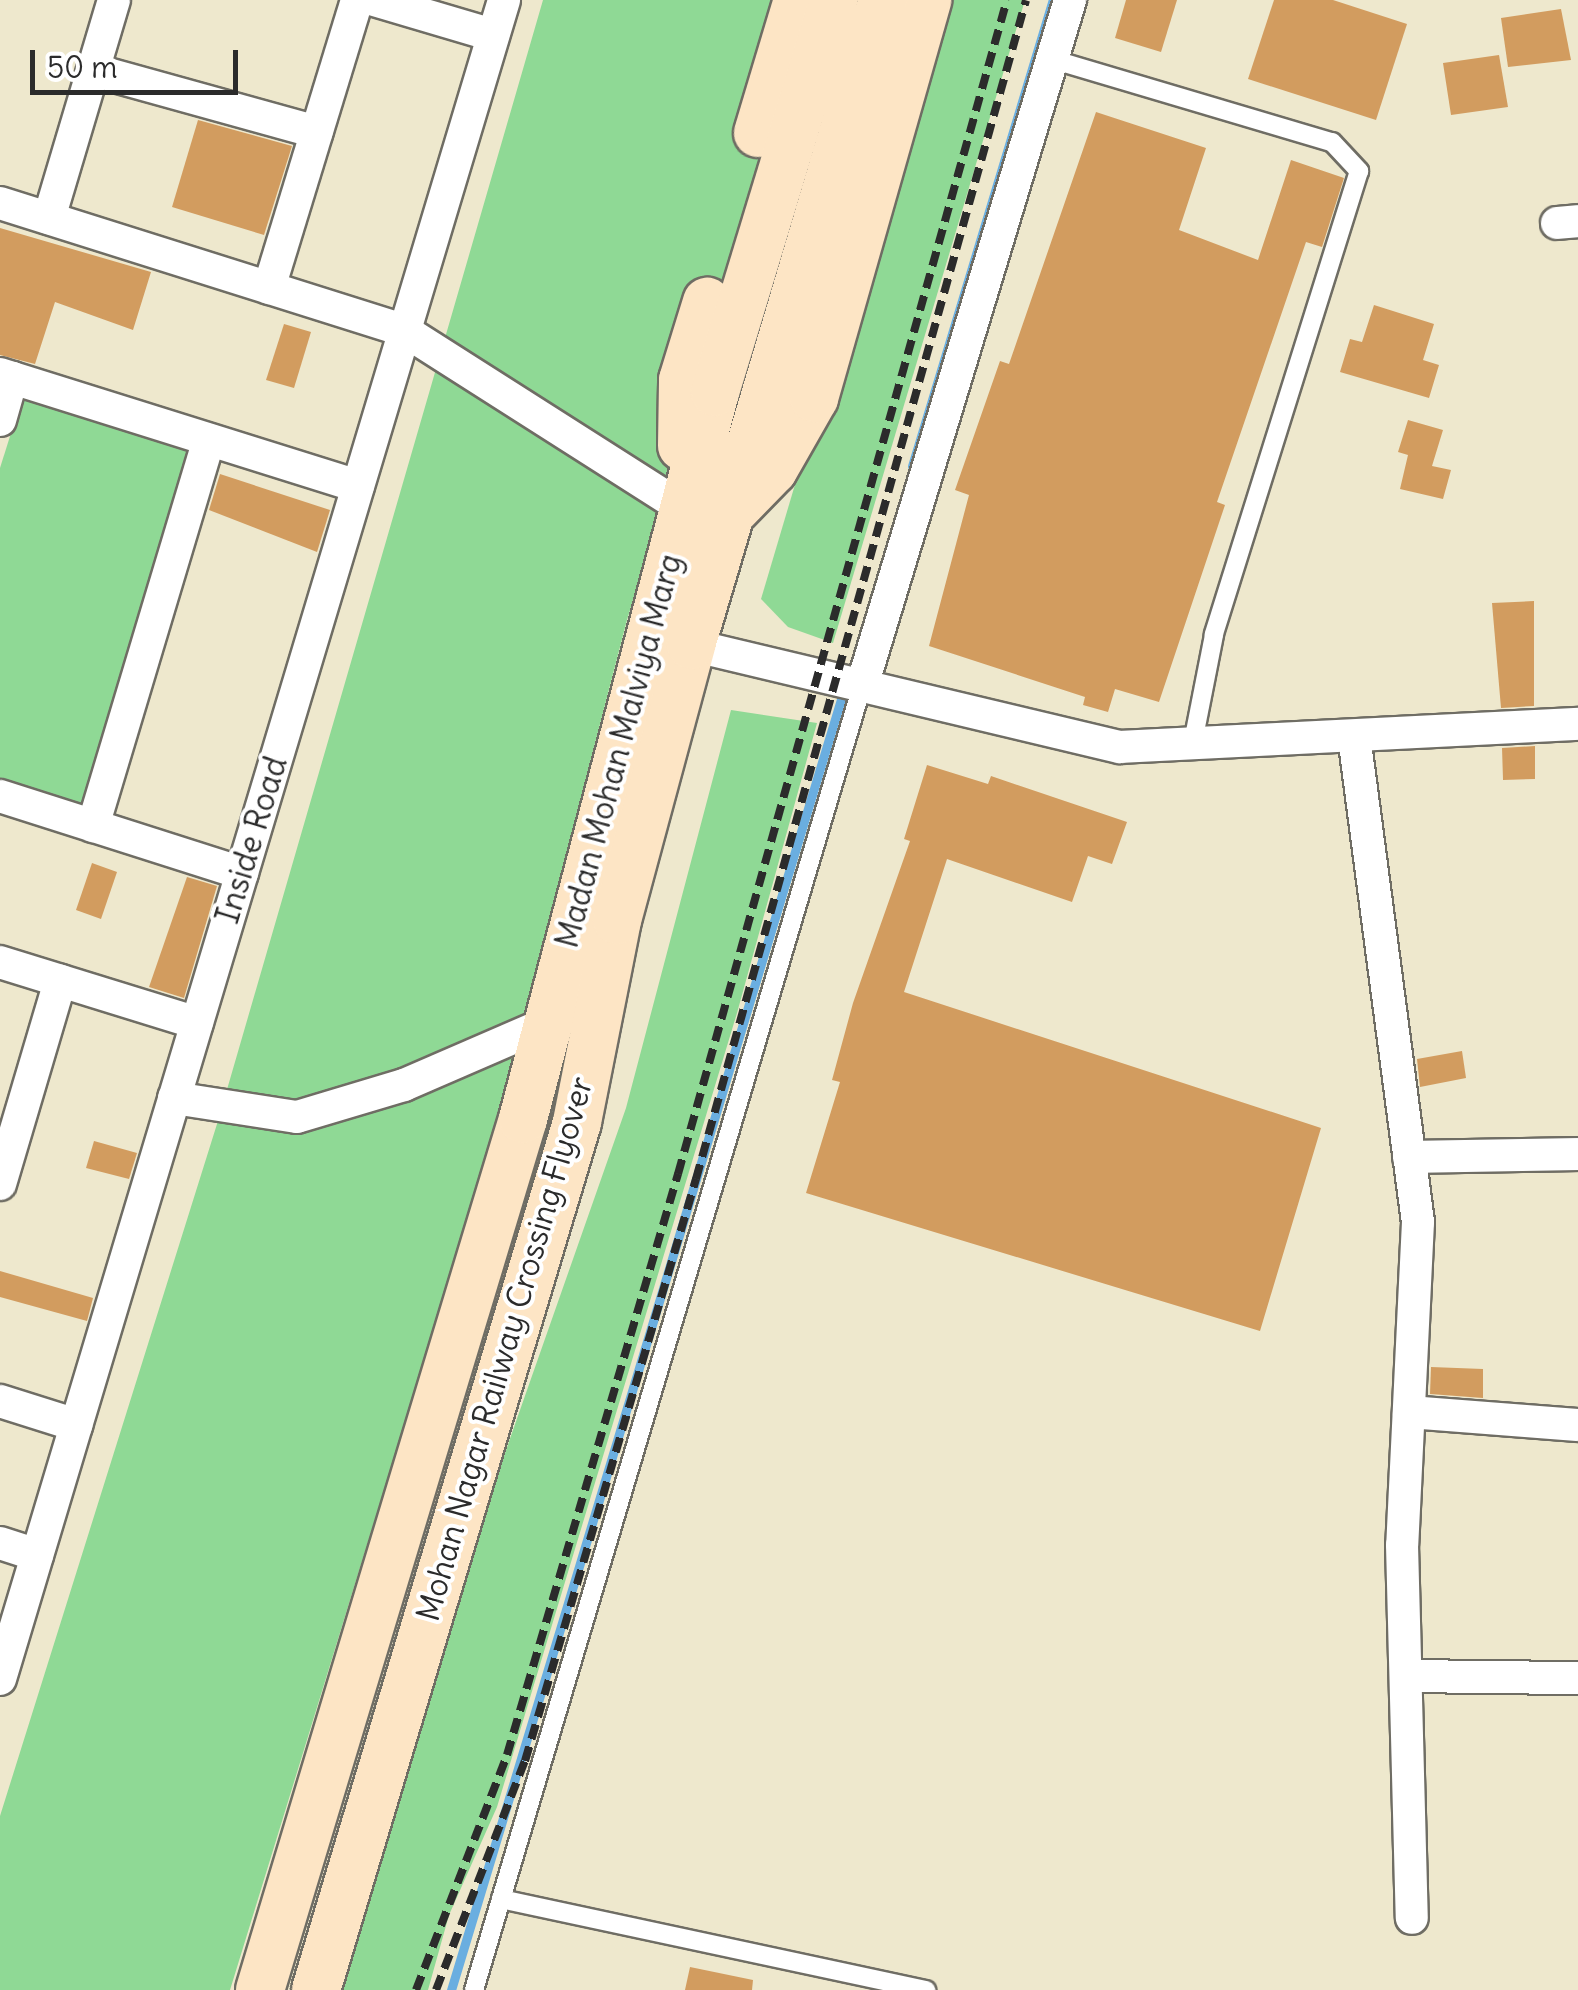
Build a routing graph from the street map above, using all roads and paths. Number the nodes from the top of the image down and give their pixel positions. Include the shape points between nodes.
1 (114, 0) edge
2 (357, 0) edge
3 (374, 0) edge
4 (504, 0) edge
5 (798, 0) edge
6 (834, 0) edge
7 (883, 0) edge
8 (927, 0) edge
9 (1070, 0) edge
10 (494, 35) junction
11 (1052, 59) junction
12 (93, 70) junction
13 (317, 132) junction
14 (0, 203) edge
15 (49, 218) junction
16 (268, 288) junction
17 (405, 330) junction
18 (6, 376) edge
19 (0, 420) edge
20 (209, 440) junction
21 (358, 486) junction
22 (687, 493) junction
23 (729, 515) junction
24 (691, 645) junction
25 (860, 685) junction
26 (1578, 724) edge
27 (1354, 736) junction
28 (1192, 746) junction
29 (0, 796) edge
30 (93, 826) junction
31 (242, 873) junction
32 (0, 962) edge
33 (60, 981) junction
34 (197, 1023) junction
35 (547, 1024) junction
36 (174, 1098) junction
37 (10, 1116) edge
38 (1578, 1154) edge
39 (1409, 1157) junction
40 (0, 1184) edge
41 (0, 1401) edge
42 (1409, 1412) junction
43 (76, 1425) junction
44 (1578, 1425) edge
45 (0, 1543) edge
46 (37, 1555) junction
47 (1406, 1676) junction
48 (1578, 1678) edge
49 (0, 1680) edge
50 (502, 1899) junction
51 (1412, 1918) dead end
52 (260, 1990) edge
53 (316, 1990) edge
54 (474, 1990) edge
55 (926, 1990) edge

1 - 12 street
2 - 13 street
3 - 10 street
4 - 10 street, Inside Road
5 - 22 main road via 683,380 678,430
6 - 22 main road, Madan Mohan Malviya Marg
7 - 23 main road, Madan Mohan Malviya Marg
8 - 23 main road via 814,398 773,470
9 - 11 street
10 - 17 street, Inside Road
11 - 25 street
11 - 28 lane via 1332,142 1359,172 1214,635
12 - 13 street
12 - 15 street
13 - 16 street
14 - 15 street
15 - 16 street
16 - 17 street
17 - 21 street, Inside Road
17 - 22 street
18 - 19 street
18 - 20 street
20 - 21 street
20 - 30 street
21 - 31 street, Inside Road
22 - 35 main road, Madan Mohan Malviya Marg
23 - 24 main road, Madan Mohan Malviya Marg
24 - 25 street
24 - 53 main road, Mohan Nagar Railway Crossing Flyover via 617,920 576,1122
25 - 28 street via 1120,746
25 - 50 lane
26 - 27 street
27 - 28 street
27 - 39 street
29 - 30 street
30 - 31 street
31 - 34 street, Inside Road
32 - 33 street
33 - 34 street
33 - 37 street
34 - 36 street, Inside Road
35 - 36 street via 404,1085 297,1118
35 - 52 main road, Mohan Nagar Railway Crossing Flyover
36 - 43 street, Inside Road
37 - 40 street
38 - 39 street
39 - 42 street via 1418,1222
41 - 43 street
42 - 44 street
42 - 47 street
43 - 46 street, Inside Road
45 - 46 street
46 - 49 street, Inside Road
47 - 48 street
47 - 51 street
50 - 54 lane
50 - 55 lane

